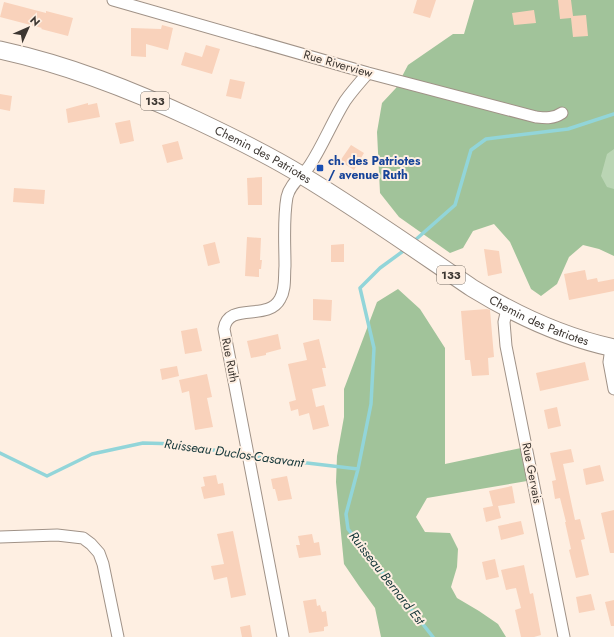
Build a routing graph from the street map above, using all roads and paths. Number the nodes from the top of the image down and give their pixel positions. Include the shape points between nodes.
1 (113, 0) edge
2 (0, 50) edge
3 (368, 73) junction
4 (562, 113) dead end
5 (302, 175) junction
6 (507, 309) junction
7 (612, 348) edge
8 (614, 389) edge
9 (0, 537) edge
10 (118, 637) edge
11 (283, 637) edge
12 (564, 637) edge

1 - 3 street, Rue Riverview
2 - 5 main road, Chemin des Patriotes / 133 via 70,68 131,90 235,139
3 - 4 street, Rue Riverview via 536,117 556,117
3 - 5 street, Rue Ruth via 351,92
5 - 6 main road, Chemin des Patriotes / 133
5 - 11 street, Rue Ruth via 287,195 284,286 280,299 270,310 234,314 227,320 224,329
6 - 7 main road, Chemin des Patriotes / 133 via 554,330
6 - 12 street, Rue Gervais via 504,322 506,346
7 - 8 street via 609,362
9 - 10 street via 57,535 83,538 91,544 99,553 103,564

